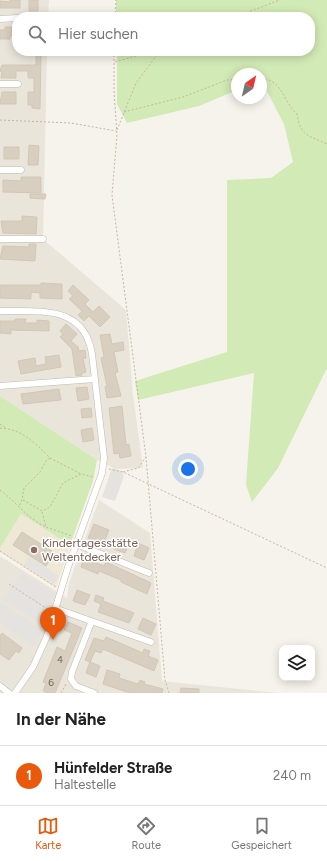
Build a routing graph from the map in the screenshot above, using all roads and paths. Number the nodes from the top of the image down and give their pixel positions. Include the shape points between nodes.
1 (116, 0) edge
2 (280, 0) edge
3 (115, 12) edge
4 (248, 12) edge
5 (0, 18) edge
6 (12, 18) edge
7 (114, 56) edge
8 (135, 56) edge
9 (156, 56) edge
10 (114, 62) junction
11 (267, 79) edge
12 (231, 80) edge
13 (0, 84) edge
14 (18, 84) dead end
15 (124, 112) junction
16 (0, 120) edge
17 (116, 130) junction
18 (327, 144) edge
19 (0, 170) edge
20 (21, 170) dead end
21 (0, 239) edge
22 (43, 239) dead end
23 (0, 311) edge
24 (95, 379) junction
25 (0, 386) edge
26 (0, 424) edge
27 (0, 428) edge
28 (6, 429) junction
29 (146, 456) junction
30 (50, 458) junction
31 (103, 468) junction
32 (123, 472) junction
33 (80, 474) junction
34 (100, 479) junction
35 (148, 485) junction
36 (0, 490) edge
37 (22, 500) junction
38 (19, 506) junction
39 (42, 511) junction
40 (46, 527) junction
41 (77, 541) junction
42 (0, 551) edge
43 (327, 568) edge
44 (149, 573) dead end
45 (9, 584) dead end
46 (61, 591) junction
47 (52, 602) dead end
48 (57, 610) junction
49 (46, 618) dead end
50 (53, 622) junction
51 (91, 623) junction
52 (41, 633) dead end
53 (47, 636) junction
54 (151, 642) dead end
55 (71, 679) junction
56 (0, 686) edge
57 (9, 693) edge
58 (15, 693) edge
59 (61, 693) edge
60 (94, 693) edge
61 (169, 693) edge

1 - 3 path
2 - 4 path
5 - 6 street
7 - 10 path
8 - 10 path
9 - 15 path via 136,83
10 - 17 path
11 - 18 path via 271,80 283,93 289,107 297,114 299,128 309,137
12 - 15 path via 184,97
13 - 14 street
15 - 17 path
16 - 17 path via 64,122
17 - 29 path via 112,195
19 - 20 street
21 - 22 street
23 - 24 street via 49,312 72,319 84,330 89,341
24 - 25 street
24 - 31 street
26 - 28 path
27 - 28 path
28 - 30 path via 25,435
29 - 32 path via 138,468
29 - 35 path
30 - 33 path
30 - 37 path via 24,488
31 - 32 path
31 - 34 street
32 - 35 path
33 - 34 path
33 - 39 path via 63,483 50,507
34 - 41 street
35 - 43 path
35 - 61 path via 164,680
36 - 38 path
37 - 38 path
37 - 39 path
38 - 40 path via 26,514
39 - 40 path
40 - 41 path
41 - 44 street
41 - 46 street
42 - 46 path
45 - 48 path
46 - 48 street
47 - 48 street
48 - 50 street
48 - 51 street
49 - 50 street
50 - 53 street
51 - 54 street
51 - 55 street
52 - 53 street
53 - 58 street via 33,667
55 - 59 path
55 - 60 street via 76,686
56 - 57 street

